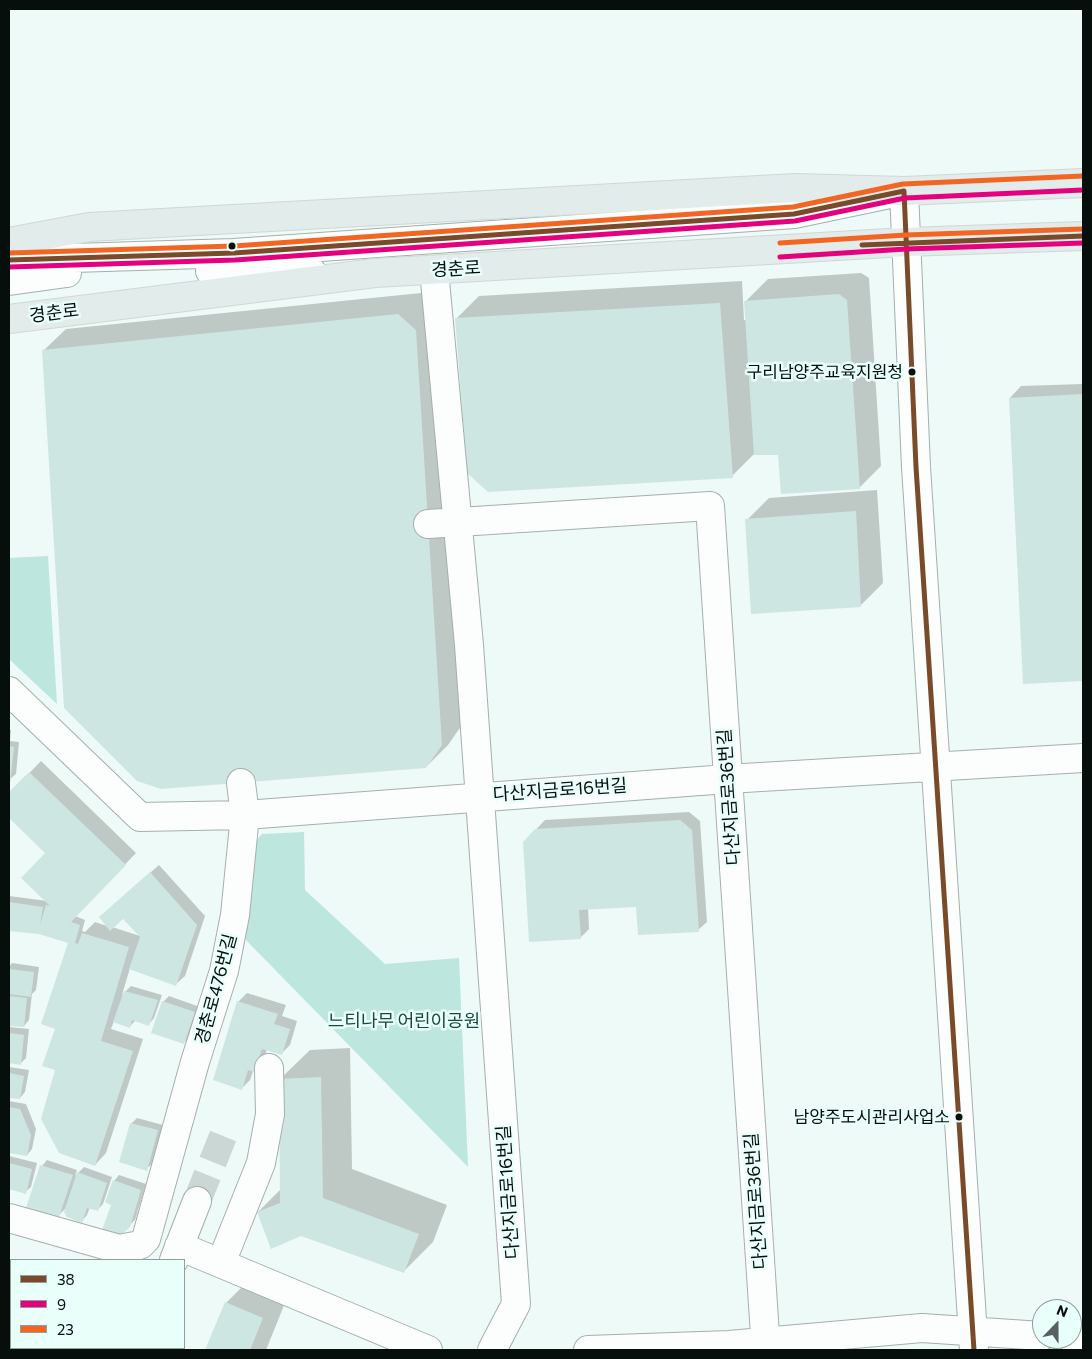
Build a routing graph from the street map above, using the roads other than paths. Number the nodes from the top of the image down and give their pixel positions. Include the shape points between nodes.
1 (1083, 183) edge
2 (904, 190) junction
3 (1083, 236) edge
4 (9, 242) edge
5 (906, 242) junction
6 (9, 260) edge
7 (434, 270) junction
8 (375, 273) junction
9 (9, 280) edge
10 (9, 319) edge
11 (457, 522) junction
12 (428, 524) dead end
13 (9, 691) edge
14 (1083, 758) edge
15 (937, 767) junction
16 (727, 779) junction
17 (241, 783) dead end
18 (478, 795) junction
19 (245, 814) junction
20 (269, 1068) dead end
21 (197, 1201) tunnel mouth
22 (9, 1218) edge
23 (176, 1253) edge
24 (221, 1263) junction
25 (1032, 1337) edge
26 (973, 1341) edge
27 (766, 1345) edge
28 (428, 1350) edge
29 (492, 1350) edge
30 (588, 1350) edge

1 - 2 main road
2 - 4 main road via 795,188 89,227
2 - 5 street
2 - 6 street via 794,214 234,253
3 - 5 main road, 경춘로
5 - 7 main road, 경춘로
5 - 15 street via 916,467
7 - 8 main road, 경춘로
7 - 11 street
8 - 9 street via 92,270
8 - 10 main road, 경춘로
11 - 12 street
11 - 16 street, 다산지금로36번길 via 710,506
11 - 18 street
13 - 19 street via 140,817
14 - 15 street, 다산지금로16번길
15 - 16 street, 다산지금로16번길
15 - 26 street
16 - 18 street, 다산지금로16번길
16 - 27 street, 다산지금로36번길
17 - 19 street, 경춘로476번길
18 - 19 street
18 - 29 street, 다산지금로16번길 via 516,1304
19 - 22 street, 경춘로476번길 via 235,915 224,971 146,1238 140,1245 119,1249
20 - 24 street via 270,1114 261,1163
21 - 23 street
23 - 24 street
24 - 28 street
25 - 26 street
26 - 27 street via 922,1328
27 - 30 street

